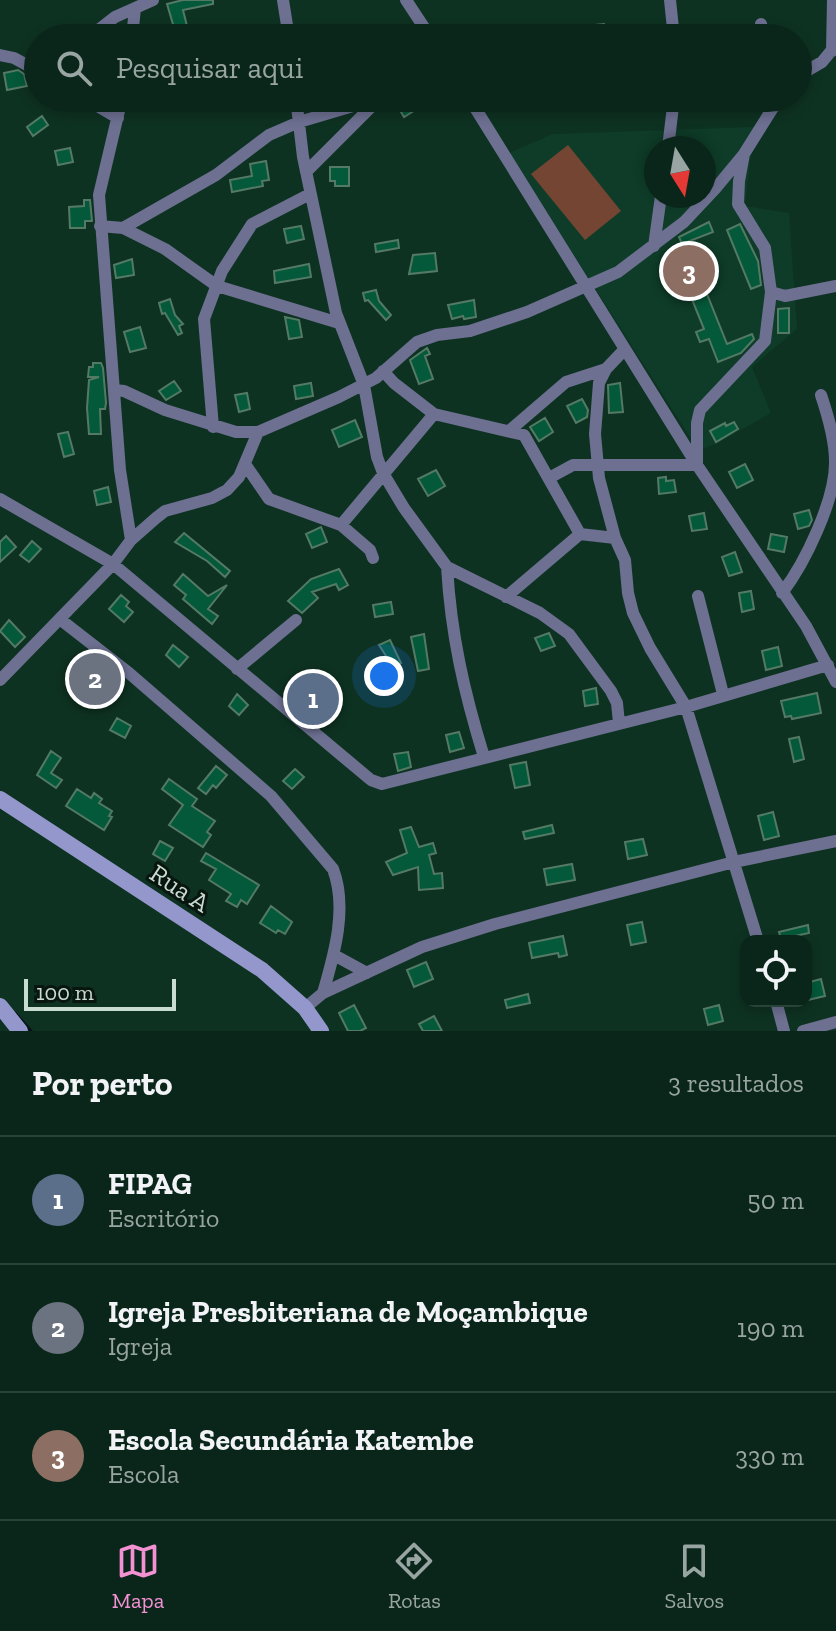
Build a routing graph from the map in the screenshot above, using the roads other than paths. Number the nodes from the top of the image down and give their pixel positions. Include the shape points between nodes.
1 (153, 0) edge
2 (283, 0) edge
3 (406, 0) edge
4 (670, 0) edge
5 (833, 0) edge
6 (135, 8) junction
7 (106, 24) edge
8 (133, 24) edge
9 (287, 24) edge
10 (422, 24) edge
11 (673, 24) edge
12 (834, 48) edge
13 (0, 55) edge
14 (24, 63) edge
15 (812, 68) edge
16 (108, 112) edge
17 (119, 112) edge
18 (298, 112) edge
19 (333, 112) edge
20 (366, 112) edge
21 (478, 112) edge
22 (672, 112) edge
23 (770, 112) edge
24 (118, 118) junction
25 (299, 122) junction
26 (669, 136) edge
27 (744, 154) junction
28 (306, 172) junction
29 (310, 194) junction
30 (659, 208) edge
31 (100, 226) junction
32 (123, 228) junction
33 (654, 246) junction
34 (217, 286) junction
35 (836, 286) edge
36 (586, 287) junction
37 (771, 292) junction
38 (339, 323) junction
39 (625, 349) junction
40 (606, 369) junction
41 (383, 371) junction
42 (364, 385) junction
43 (114, 390) junction
44 (821, 395) dead end
45 (434, 414) junction
46 (213, 427) junction
47 (509, 431) junction
48 (258, 432) junction
49 (245, 464) junction
50 (596, 465) junction
51 (697, 465) junction
52 (383, 473) junction
53 (549, 478) junction
54 (0, 499) edge
55 (341, 525) junction
56 (580, 534) junction
57 (615, 538) junction
58 (131, 540) junction
59 (373, 558) dead end
60 (113, 564) junction
61 (447, 567) junction
62 (782, 593) junction
63 (698, 596) dead end
64 (506, 597) junction
65 (61, 620) junction
66 (296, 620) dead end
67 (836, 650) edge
68 (237, 669) junction
69 (831, 671) edge
70 (0, 680) edge
71 (723, 694) junction
72 (686, 707) junction
73 (619, 723) junction
74 (484, 757) junction
75 (0, 799) edge
76 (836, 841) edge
77 (734, 862) junction
78 (756, 935) edge
79 (334, 955) junction
80 (367, 973) junction
81 (323, 993) junction
82 (0, 1006) edge
83 (778, 1007) edge
84 (305, 1008) junction
85 (836, 1022) edge
86 (20, 1031) edge
87 (321, 1031) edge
88 (784, 1031) edge
89 (803, 1031) edge

1 - 6 street
2 - 9 street
3 - 10 street
4 - 11 street
5 - 12 street
6 - 7 street
6 - 8 street
12 - 15 street
13 - 14 street
16 - 24 street
17 - 24 street
18 - 25 street
19 - 25 street
20 - 28 street
21 - 36 street
22 - 26 street
23 - 27 street
24 - 31 street via 99,195
25 - 28 street
25 - 32 street via 269,135 216,175
27 - 33 street via 684,222
27 - 37 street via 738,204 765,248
28 - 29 street
29 - 34 street via 252,224
29 - 38 street
30 - 33 street
31 - 32 street
31 - 43 street
32 - 34 street via 165,249
33 - 36 street
34 - 38 street
34 - 46 street via 203,335
35 - 37 street via 785,296
36 - 39 street
36 - 41 street via 484,326 417,342
37 - 51 street via 765,341 700,410
38 - 42 street
39 - 40 street
39 - 51 street
40 - 47 street via 566,382
40 - 50 street via 599,383
41 - 42 street
41 - 45 street
42 - 48 street
42 - 52 street
43 - 46 street
43 - 58 street
44 - 62 street via 835,468 804,561
45 - 47 street
45 - 52 street
46 - 48 street
47 - 53 street via 524,435
48 - 49 street
49 - 55 street via 269,499
49 - 58 street via 227,490 165,511
50 - 51 street
50 - 53 street via 573,465
50 - 57 street
51 - 62 street
52 - 55 street
52 - 61 street
53 - 56 street
54 - 60 street
55 - 59 street
56 - 57 street
56 - 64 street
57 - 72 street via 625,560 633,613
58 - 60 street
60 - 65 street
60 - 68 street
61 - 64 street
61 - 74 street via 462,686
62 - 69 street
63 - 71 street
64 - 73 street via 569,634 611,691
65 - 70 street
65 - 79 street via 271,796 333,869 339,927
66 - 68 street
67 - 69 street
68 - 74 street via 382,784
69 - 71 street
71 - 72 street
72 - 73 street
72 - 77 street
73 - 74 street
75 - 84 main road, Rua A via 262,970
76 - 77 street
77 - 78 street
77 - 80 street via 495,924 422,947
79 - 80 street
79 - 81 street
80 - 81 street
81 - 84 street
82 - 86 main road
83 - 88 street
84 - 87 main road, Rua A
85 - 89 street

